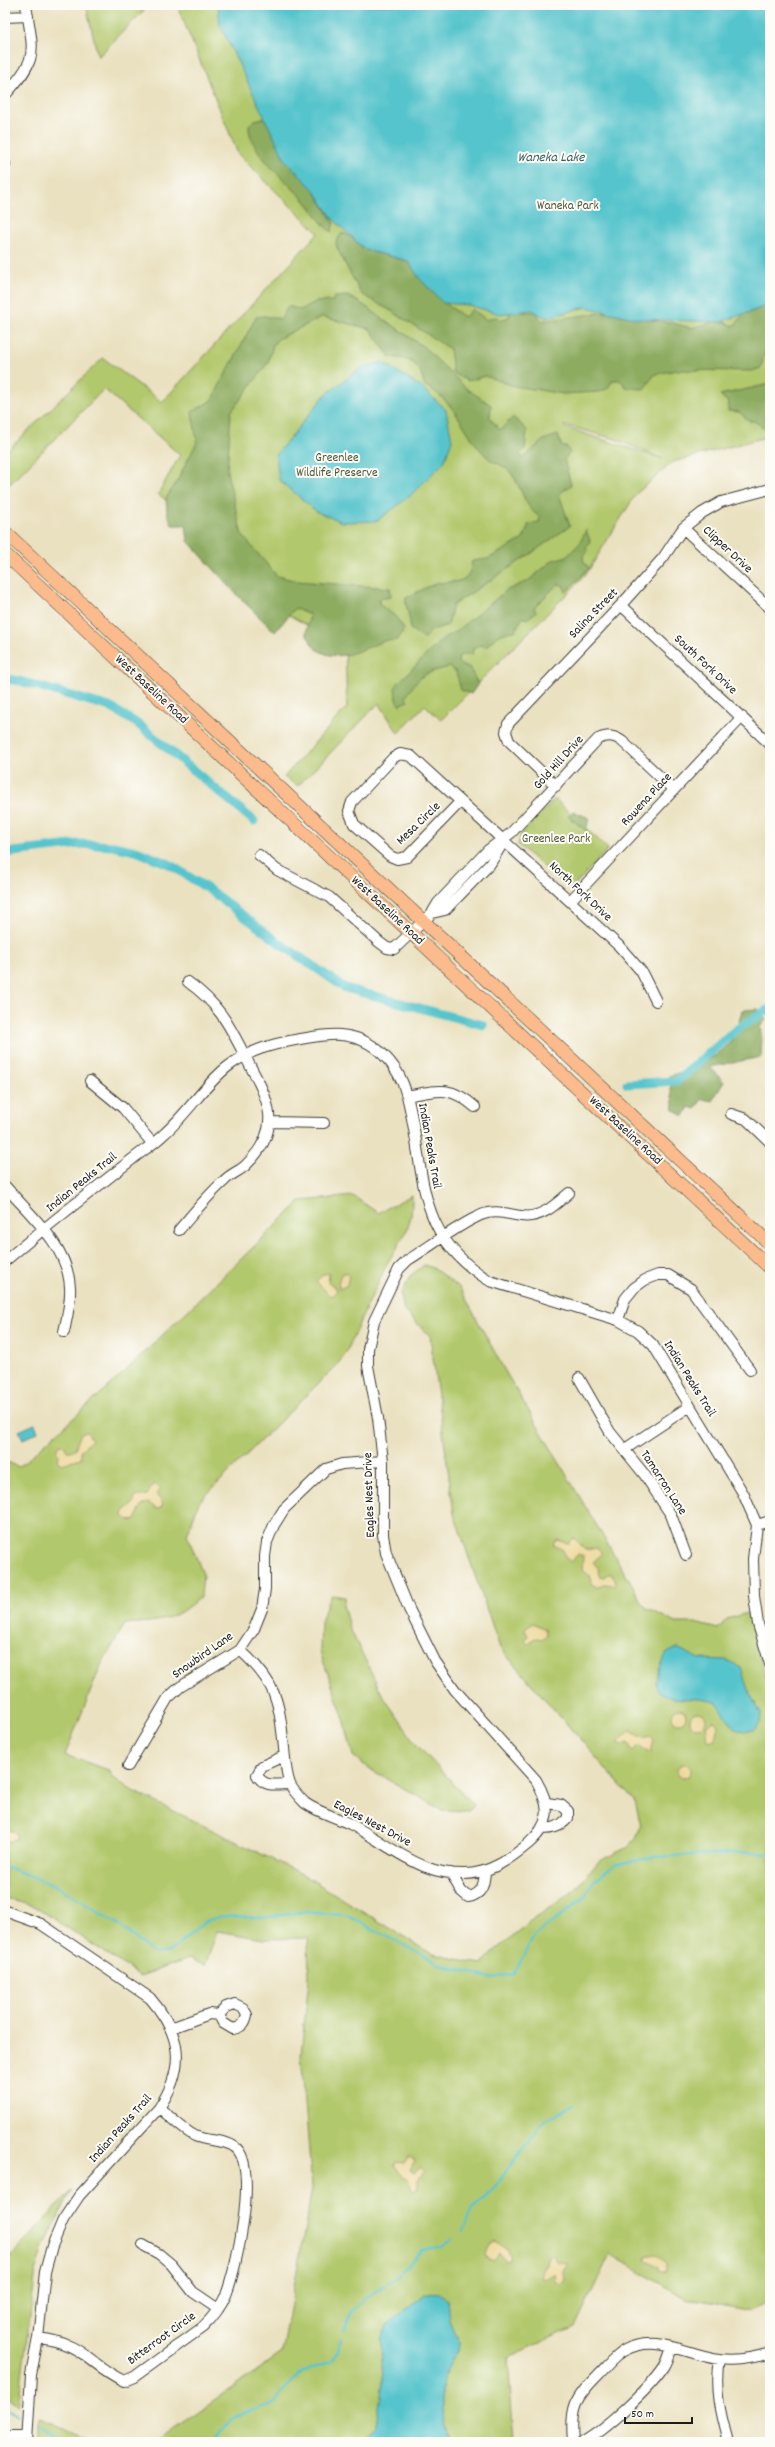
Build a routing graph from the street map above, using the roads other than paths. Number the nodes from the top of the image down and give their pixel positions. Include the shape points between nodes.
1 (26, 5) edge
2 (28, 16) junction
3 (5, 17) edge
4 (5, 95) edge
5 (770, 489) edge
6 (683, 528) junction
7 (5, 532) edge
8 (5, 554) edge
9 (621, 605) junction
10 (770, 608) edge
11 (110, 629) junction
12 (99, 641) junction
13 (742, 717) junction
14 (770, 744) edge
15 (400, 754) joint
16 (556, 786) junction
17 (674, 790) junction
18 (460, 802) junction
19 (504, 840) junction
20 (259, 855) dead end
21 (571, 900) junction
22 (428, 917) junction
23 (412, 934) junction
24 (188, 982) dead end
25 (656, 1001) dead end
26 (245, 1055) junction
27 (90, 1081) dead end
28 (407, 1096) junction
29 (475, 1107) dead end
30 (731, 1114) dead end
31 (270, 1122) junction
32 (324, 1123) dead end
33 (770, 1142) edge
34 (152, 1143) junction
35 (5, 1186) edge
36 (569, 1193) dead end
37 (44, 1230) junction
38 (179, 1230) dead end
39 (443, 1238) junction
40 (770, 1244) edge
41 (5, 1261) edge
42 (770, 1268) edge
43 (618, 1320) junction
44 (64, 1332) dead end
45 (750, 1370) dead end
46 (579, 1378) dead end
47 (690, 1406) junction
48 (625, 1449) junction
49 (383, 1462) junction
50 (770, 1521) edge
51 (757, 1525) junction
52 (686, 1555) dead end
53 (240, 1650) junction
54 (770, 1664) edge
55 (284, 1756) junction
56 (128, 1766) dead end
57 (290, 1784) junction
58 (547, 1803) junction
59 (541, 1829) junction
60 (485, 1872) junction
61 (451, 1873) junction
62 (5, 1911) edge
63 (219, 2015) dead end
64 (171, 2028) junction
65 (159, 2108) junction
66 (143, 2245) dead end
67 (218, 2309) junction
68 (38, 2338) junction
69 (672, 2347) junction
70 (770, 2353) edge
71 (719, 2359) junction
72 (5, 2436) edge
73 (27, 2439) edge
74 (573, 2442) edge
75 (583, 2442) edge
76 (728, 2442) edge

1 - 2 street
2 - 3 street
2 - 4 street via 32,42 31,62 25,74
5 - 6 street, Salina Street via 721,502
6 - 9 street, Salina Street via 663,558
6 - 10 street, Clipper Drive
7 - 11 main road, West Baseline Road
8 - 12 main road, West Baseline Road
9 - 13 street, South Fork Drive
9 - 16 street, Salina Street via 508,724 506,732 509,741
11 - 12 main road
11 - 22 main road, West Baseline Road
12 - 23 main road, West Baseline Road
13 - 14 street, South Fork Drive
13 - 17 street, Rowena Place
15 - 18 street, North Fork Drive via 411,756
15 - 18 street, Mesa Circle via 393,758 352,802 349,811 354,824 390,856 397,859 407,857
16 - 17 street, Gold Hill Drive via 598,740 606,736 615,736
16 - 19 street, Gold Hill Drive
17 - 21 street, Rowena Place
18 - 19 street, North Fork Drive
19 - 21 street, North Fork Drive
19 - 22 street, Gold Hill Drive via 488,850
20 - 23 street, Gold Hill Drive via 277,870 330,897 387,948 394,949
21 - 25 street, North Fork Drive via 627,954 641,971
22 - 23 street, Gold Hill Drive
22 - 40 main road, West Baseline Road
23 - 42 main road, West Baseline Road
24 - 26 street via 208,996 220,1011
26 - 28 street, Indian Peaks Trail via 289,1041 339,1035 354,1037 374,1046 390,1061 401,1077
26 - 31 street via 266,1096
26 - 34 street, Indian Peaks Trail via 219,1074 164,1134
27 - 34 street via 123,1108
28 - 29 street via 440,1090 451,1091
28 - 39 street, Indian Peaks Trail via 423,1192
30 - 33 street via 746,1119
31 - 32 street
31 - 38 street via 256,1153 245,1166 224,1180
34 - 37 street, Indian Peaks Trail
35 - 37 street
36 - 39 street, Eagles Nest Drive via 551,1209 535,1215 522,1216 501,1211 482,1214
37 - 41 street, Indian Peaks Trail
37 - 44 street via 61,1253 68,1269 70,1294
39 - 43 street, Indian Peaks Trail via 475,1271 490,1281
39 - 49 street, Eagles Nest Drive via 408,1260 399,1269 374,1320 369,1340 368,1366
43 - 45 street via 625,1299 634,1288 658,1275 668,1275 691,1289
43 - 47 street, Indian Peaks Trail via 638,1331 653,1345
46 - 48 street, Tamarron Lane via 610,1432
47 - 48 street, Tamarron Lane
47 - 51 street, Indian Peaks Trail via 743,1493
48 - 52 street, Tamarron Lane via 671,1515
49 - 53 street, Snowbird Lane via 342,1464 326,1469 284,1509 267,1542 262,1609
49 - 58 street, Eagles Nest Drive via 383,1535 386,1553 409,1609 435,1661 455,1690 536,1780
50 - 51 street
51 - 54 street via 753,1560 754,1596 758,1624
53 - 55 street, Eagles Nest Drive via 258,1666 275,1695 280,1710
53 - 56 street, Snowbird Lane via 180,1687 168,1698
55 - 57 street, Eagles Nest Drive
55 - 57 street via 262,1766 257,1775 260,1781 267,1785
57 - 61 street, Eagles Nest Drive via 304,1802 317,1811 344,1821 425,1866
58 - 59 street via 545,1824
58 - 59 street via 561,1805 568,1811 568,1818 562,1825 552,1829
59 - 60 street, Eagles Nest Drive via 515,1854
60 - 61 street, Eagles Nest Drive
60 - 61 street via 480,1892 476,1896 468,1897 461,1891
62 - 64 street, Indian Peaks Trail via 41,1924 94,1958 150,1998
63 - 64 street via 209,2014
64 - 65 street, Indian Peaks Trail via 178,2056 176,2075
65 - 67 street, Bitterroot Circle via 196,2136 232,2145 243,2158 247,2190 240,2241 226,2294
65 - 68 street, Indian Peaks Trail via 79,2196 63,2220 45,2272
66 - 67 street via 171,2264 193,2292
67 - 68 street, Bitterroot Circle via 203,2327 134,2377 124,2381 73,2346 56,2340
68 - 73 street, Indian Peaks Trail via 31,2375
69 - 71 street
69 - 74 street via 651,2343 636,2345 622,2351 577,2398 571,2418
69 - 75 street via 665,2366 657,2376 602,2430
70 - 71 street via 756,2357
71 - 76 street via 717,2401
72 - 73 street

